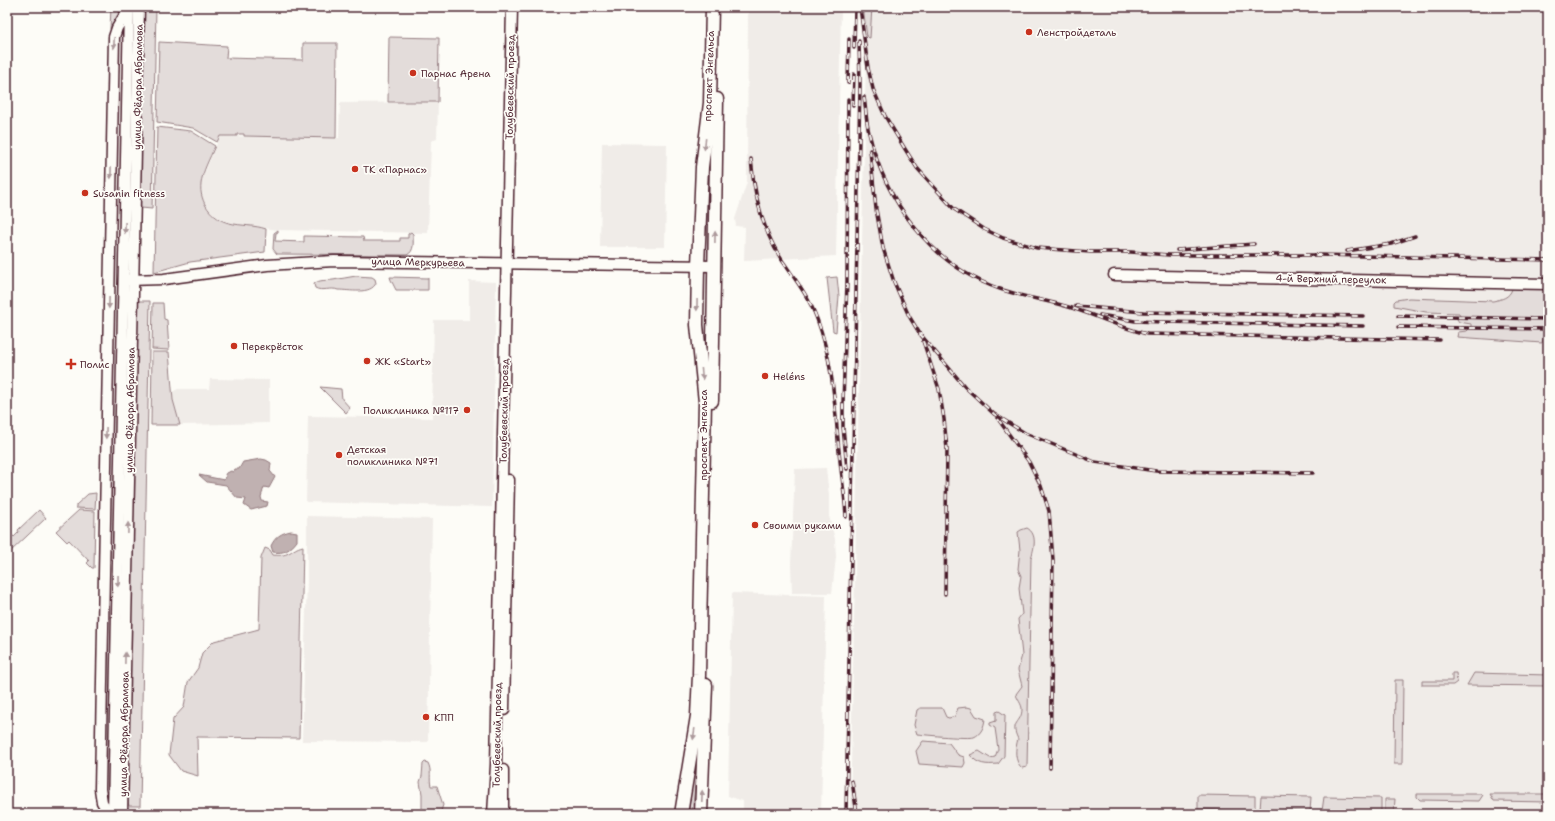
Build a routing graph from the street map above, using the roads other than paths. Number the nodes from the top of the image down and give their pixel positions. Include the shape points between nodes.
1 (129, 7) edge
2 (140, 7) edge
3 (512, 7) edge
4 (519, 7) edge
5 (712, 7) edge
6 (719, 7) edge
7 (510, 264) junction
8 (698, 266) junction
9 (714, 266) junction
10 (1114, 275) dead end
11 (128, 280) junction
12 (1548, 284) edge
13 (502, 797) junction
14 (109, 814) edge
15 (113, 814) edge
16 (122, 814) edge
17 (493, 814) edge
18 (500, 814) edge
19 (503, 814) edge
20 (681, 814) edge
21 (701, 814) edge

1 -> 11 street, улица Фёдора Абрамова
1 -> 14 street via 114,37 100,789 102,802
2 - 11 street, улица Фёдора Абрамова
3 - 7 street, Толубеевский проезд
4 - 7 street, Толубеевский проезд
5 -> 8 main road, проспект Энгельса via 710,103 702,167
9 -> 6 main road, проспект Энгельса
7 - 8 street, улица Меркурьева
7 - 11 street, улица Меркурьева via 334,261 267,265 164,279
7 - 13 street, Толубеевский проезд
7 - 17 street, Толубеевский проезд via 497,759
8 - 9 street, улица Меркурьева
8 -> 20 main road, проспект Энгельса via 697,325 705,402 699,675 697,716
21 -> 9 main road, проспект Энгельса via 706,716
10 - 12 street, 4-й Верхний переулок
11 -> 15 street, улица Фёдора Абрамова
16 -> 11 street, улица Фёдора Абрамова
13 - 18 street, Толубеевский проезд
13 - 19 street, Толубеевский проезд

